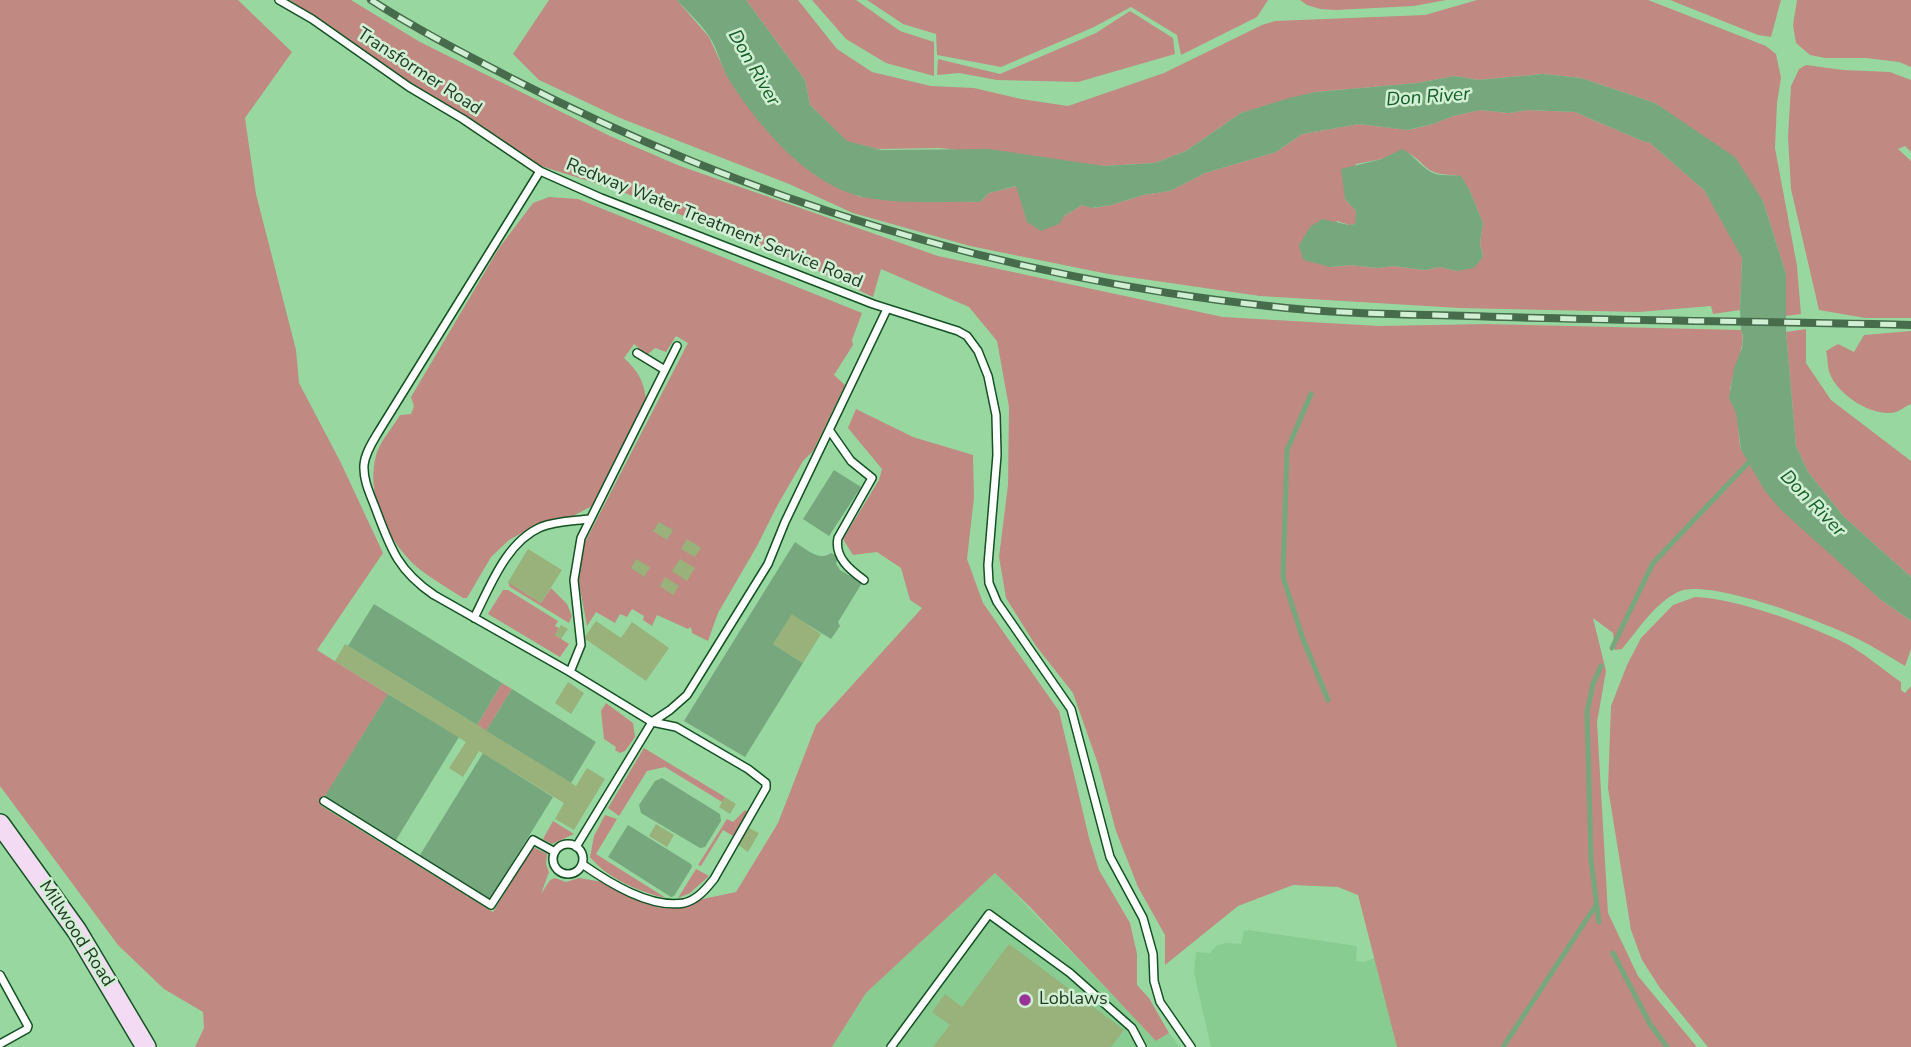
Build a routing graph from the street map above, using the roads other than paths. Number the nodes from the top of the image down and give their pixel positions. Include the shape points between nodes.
1 (279, 0) edge
2 (540, 171) junction
3 (887, 309) junction
4 (677, 346) dead end
5 (637, 353) dead end
6 (666, 370) junction
7 (830, 431) junction
8 (589, 519) junction
9 (864, 580) dead end
10 (474, 618) junction
11 (570, 672) junction
12 (652, 722) junction
13 (324, 801) dead end
14 (0, 824) edge
15 (576, 847) junction
16 (555, 852) junction
17 (582, 864) junction
18 (0, 975) edge
19 (140, 1041) edge
20 (0, 1044) edge
21 (891, 1047) edge
22 (1142, 1047) edge
23 (1191, 1047) edge

1 - 2 lane, Transformer Road
2 - 3 lane, Redway Water Treatment Service Road
2 - 10 lane, Redway Water Treatment Service Road via 364,461 366,485 399,564 424,589
3 - 7 lane
3 - 23 lane, Redway Water Treatment Service Road via 958,331 978,351 996,415 989,583 1009,621 1071,709 1110,857 1143,918 1160,1002
4 - 6 lane
5 - 6 lane
6 - 8 lane
7 - 9 lane via 851,461 872,478 836,546 846,568
7 - 12 lane via 768,564 687,695
8 - 10 lane via 550,524 526,536 504,563
8 - 11 lane via 575,564 581,643
10 - 11 lane, Redway Water Treatment Service Road
11 - 12 lane, Redway Water Treatment Service Road
12 - 15 lane
12 - 17 lane, Redway Water Treatment Service Road via 676,727 763,779 766,788 707,889 685,903 638,895
13 - 16 lane via 491,905 533,840
14 - 19 main road, Millwood Road via 77,931
15 - 16 lane via 562,845
15 - 17 lane
16 - 17 lane via 553,861 562,873 572,873
18 - 20 lane via 28,1024
21 - 22 lane via 989,914 1080,982 1132,1028

